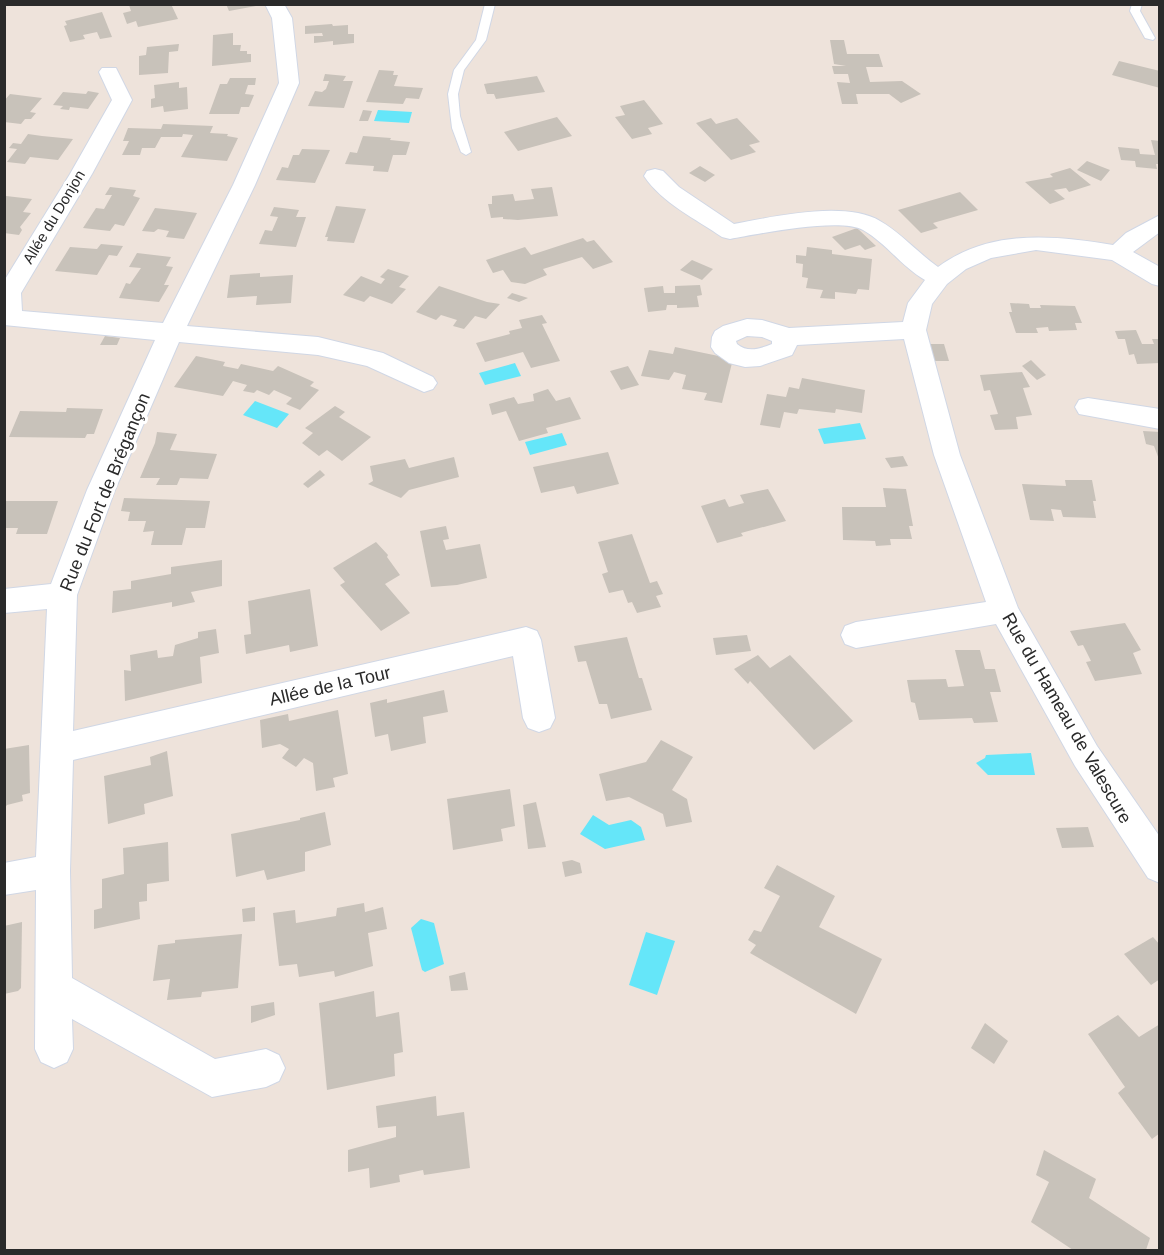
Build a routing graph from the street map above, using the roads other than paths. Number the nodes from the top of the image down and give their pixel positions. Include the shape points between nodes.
1 (274, 4) edge
2 (490, 4) edge
3 (1137, 4) edge
4 (1150, 38) dead end
5 (109, 72) dead end
6 (466, 152) dead end
7 (655, 177) dead end
8 (1160, 222) edge
9 (1119, 253) junction
10 (939, 278) junction
11 (1160, 278) edge
12 (914, 330) junction
13 (171, 332) junction
14 (786, 337) dead end
15 (424, 383) dead end
16 (1088, 407) dead end
17 (1160, 419) edge
18 (62, 596) junction
19 (4, 602) edge
20 (1004, 611) junction
21 (856, 635) dead end
22 (538, 718) dead end
23 (57, 749) junction
24 (1160, 867) edge
25 (53, 870) junction
26 (4, 879) edge
27 (53, 988) junction
28 (54, 1049) dead end
29 (266, 1068) dead end

1 - 13 street, Rue du Fort de Brégançon via 282,18 289,83 244,185
2 - 6 lane via 479,46 466,56 453,93 453,119
3 - 4 lane via 1135,11
5 - 13 street, Allée du Donjon via 122,100 9,293 10,318
7 - 10 street via 730,232 844,218 868,223 922,270
8 - 9 street
9 - 10 street, Rue du Hameau de Valescure via 1036,243 985,250
9 - 11 street, Rue du Hameau de Valescure
10 - 12 street, Rue du Hameau de Valescure via 920,303
12 - 14 street
12 - 20 street, Rue du Hameau de Valescure via 947,455
13 - 15 street via 318,346 374,359
13 - 18 street, Rue du Fort de Brégançon via 101,490
16 - 17 street
18 - 19 street
18 - 23 street, Rue du Fort de Brégançon
20 - 21 street
20 - 24 street, Rue du Hameau de Valescure via 1086,756
22 - 23 street, Allée de la Tour via 526,640
23 - 25 street, Rue du Fort de Brégançon
25 - 26 street
25 - 27 street, Rue du Fort de Brégançon
27 - 28 street, Rue du Fort de Brégançon
27 - 29 street via 212,1078

